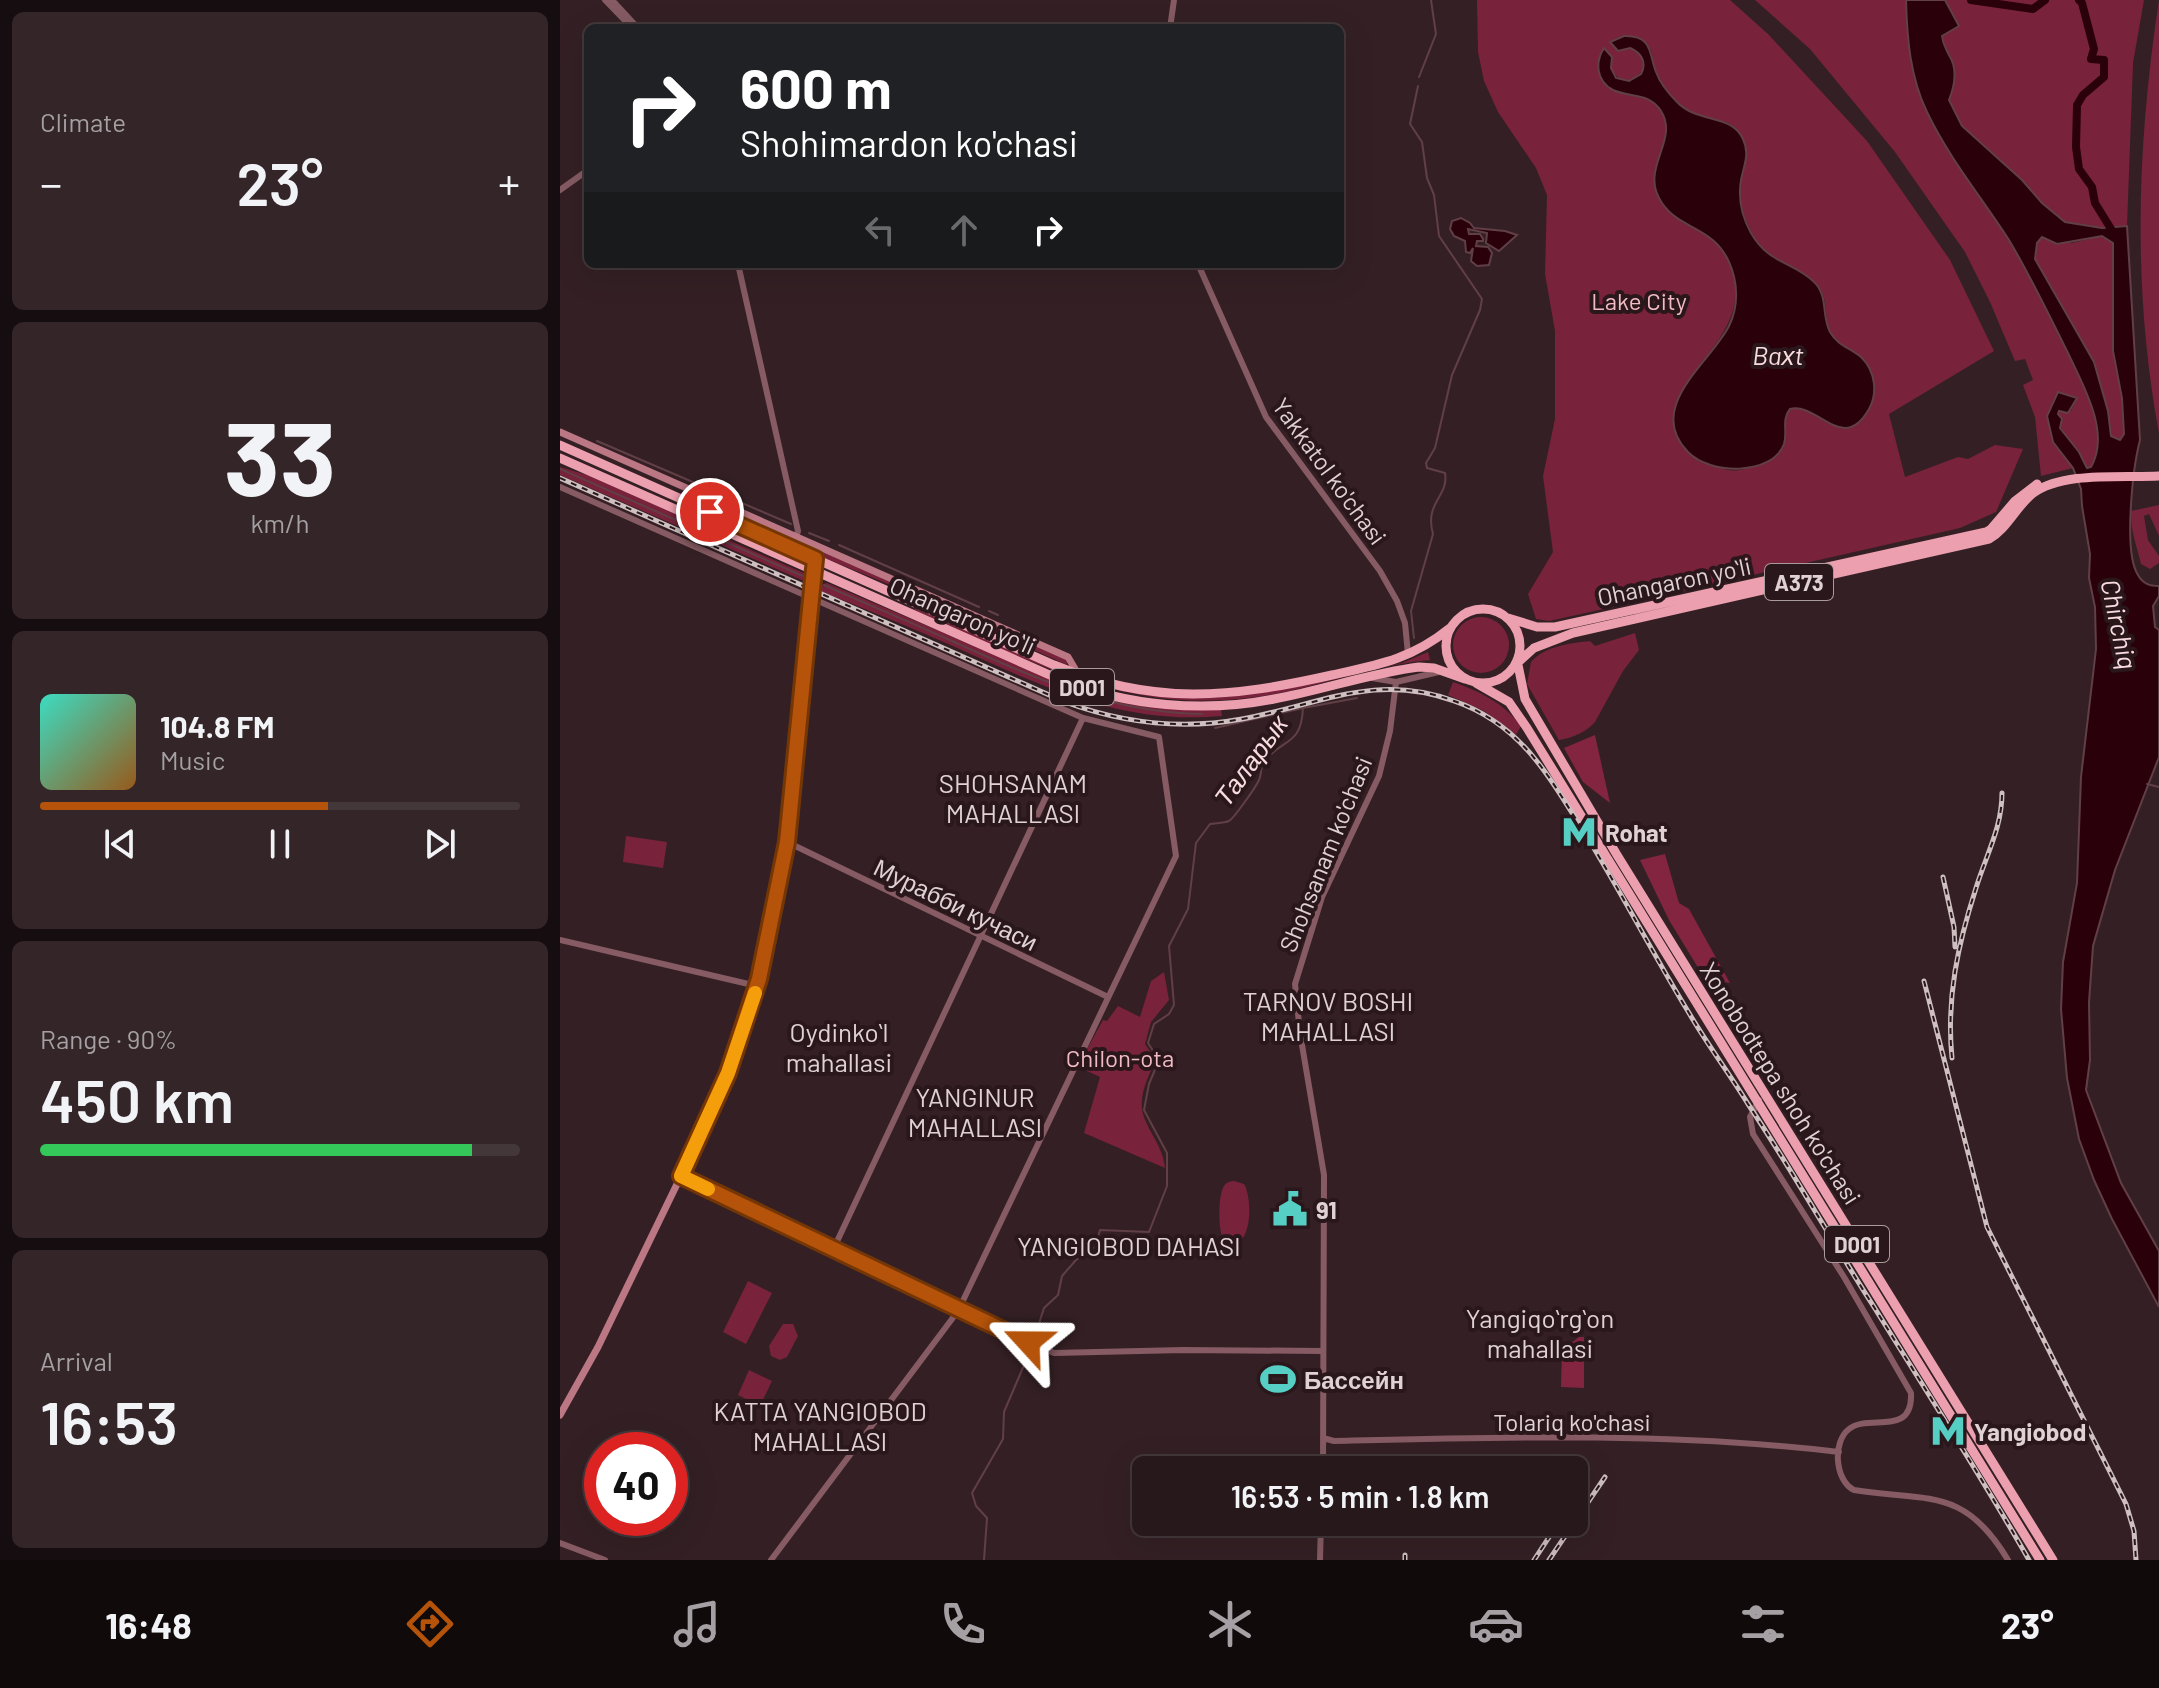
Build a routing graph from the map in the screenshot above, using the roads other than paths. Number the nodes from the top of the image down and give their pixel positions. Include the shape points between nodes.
1 (605, 0) edge
2 (612, 0) edge
3 (1174, 0) edge
4 (631, 24) edge
5 (632, 24) edge
6 (1171, 24) edge
7 (584, 173) edge
8 (560, 190) edge
9 (739, 268) edge
10 (1200, 268) edge
11 (560, 432) edge
12 (560, 445) edge
13 (560, 458) edge
14 (2159, 473) edge
15 (2068, 477) junction
16 (560, 487) edge
17 (697, 493) junction
18 (682, 500) junction
19 (738, 524) junction
20 (733, 535) junction
21 (796, 537) junction
22 (815, 559) junction
23 (814, 571) junction
24 (811, 597) junction
25 (909, 600) junction
26 (904, 611) junction
27 (1508, 618) junction
28 (1450, 628) junction
29 (1541, 644) junction
30 (1408, 655) junction
31 (1516, 663) junction
32 (1443, 671) junction
33 (1078, 674) junction
34 (1370, 678) junction
35 (1465, 679) junction
36 (1396, 682) junction
37 (1476, 683) junction
38 (1520, 683) junction
39 (1083, 718) junction
40 (787, 842) junction
41 (1658, 930) junction
42 (979, 935) junction
43 (560, 940) edge
44 (757, 986) junction
45 (1108, 997) junction
46 (1759, 1100) junction
47 (681, 1176) junction
48 (833, 1250) junction
49 (958, 1311) junction
50 (1323, 1351) junction
51 (560, 1415) edge
52 (1323, 1438) junction
53 (1841, 1440) junction
54 (1821, 1450) junction
55 (1839, 1452) junction
56 (1323, 1456) edge
57 (1321, 1536) edge
58 (560, 1543) edge
59 (605, 1560) edge
60 (771, 1560) edge
61 (1320, 1560) edge
62 (2008, 1560) edge
63 (2040, 1560) edge
64 (2053, 1560) edge

1 - 4 street
2 - 5 street
3 - 6 street
7 - 8 street
9 - 21 street
10 - 30 street, Yakkatol ko'chasi via 1263,413 1397,601
11 - 17 main road, Ohangaron yoʻli
12 - 18 highway, Ohangaron yoʻli / D001
13 - 20 highway, Ohangaron yoʻli / D001
14 - 15 highway, Ohangaron yoʻli / A373
15 - 27 highway, Ohangaron yoʻli / A373 via 2045,480 2025,491 1986,532 1555,627
15 - 29 highway, Ohangaron yoʻli / A373 via 2030,496 1989,539
16 - 24 street
17 - 18 highway
17 - 21 main road, Ohangaron yoʻli
18 - 19 highway, Ohangaron yoʻli / D001
19 - 20 highway
19 - 22 highway, Ohangaron yoʻli / D001
20 - 23 highway, Ohangaron yoʻli / D001
21 - 33 main road, Ohangaron yoʻli via 1068,657
22 - 23 highway
22 - 25 highway, Ohangaron yoʻli / D001
23 - 24 main road
23 - 26 highway, Ohangaron yoʻli / D001
24 - 39 street
24 - 40 main road
25 - 26 highway
25 - 33 highway, Ohangaron yoʻli / D001
26 - 34 highway, Ohangaron yoʻli / D001 via 1067,682 1157,703 1254,702
27 - 28 highway, D001 via 1478,609 1462,615
27 - 31 highway, D001 via 1519,638
28 - 30 highway, Ohangaron yoʻli / D001
28 - 35 highway via 1447,659
29 - 31 highway, Ohangaron yoʻli / A373
29 - 38 highway via 1527,660
30 - 33 highway, Ohangaron yoʻli / D001 via 1279,687 1212,695 1151,692
31 - 37 highway via 1498,680
31 - 38 highway, Xonobodtepa shoh ko'chasi / D001
32 - 34 highway, Ohangaron yoʻli / D001 via 1419,667
32 - 35 highway, Ohangaron yoʻli / D001
32 - 36 street
34 - 36 street
35 - 37 highway, D001
36 - 50 street, Shohsanam ko'chasi via 1379,776 1322,897 1295,984 1324,1175
37 - 41 highway, Xonobodtepa shoh ko'chasi / D001 via 1513,707
38 - 41 highway, Xonobodtepa shoh ko'chasi / D001
39 - 42 street
39 - 45 street via 1159,737 1177,855
40 - 42 street, Мурабби кучаси
40 - 44 main road
41 - 46 highway, Xonobodtepa shoh ko'chasi / D001
41 - 64 highway, Xonobodtepa shoh ko'chasi / D001
42 - 45 street, Мурабби кучаси
42 - 48 street
43 - 44 street
44 - 47 main road via 728,1073
45 - 49 street
46 - 53 street via 1750,1117 1753,1134 1911,1393 1901,1418 1853,1427
46 - 63 highway, Xonobodtepa shoh ko'chasi / D001
47 - 48 street
47 - 51 main road
48 - 49 street
49 - 50 street via 1054,1353
49 - 60 street
50 - 52 street, Shohsanam ko'chasi
52 - 54 street, Tolariq ko'chasi via 1693,1439
52 - 56 street, Shohsanam ko'chasi
53 - 54 street
53 - 55 street
54 - 55 street, Tolariq ko'chasi
55 - 62 street via 1840,1473 1848,1487 1956,1505 1985,1526
57 - 61 street
58 - 59 street

